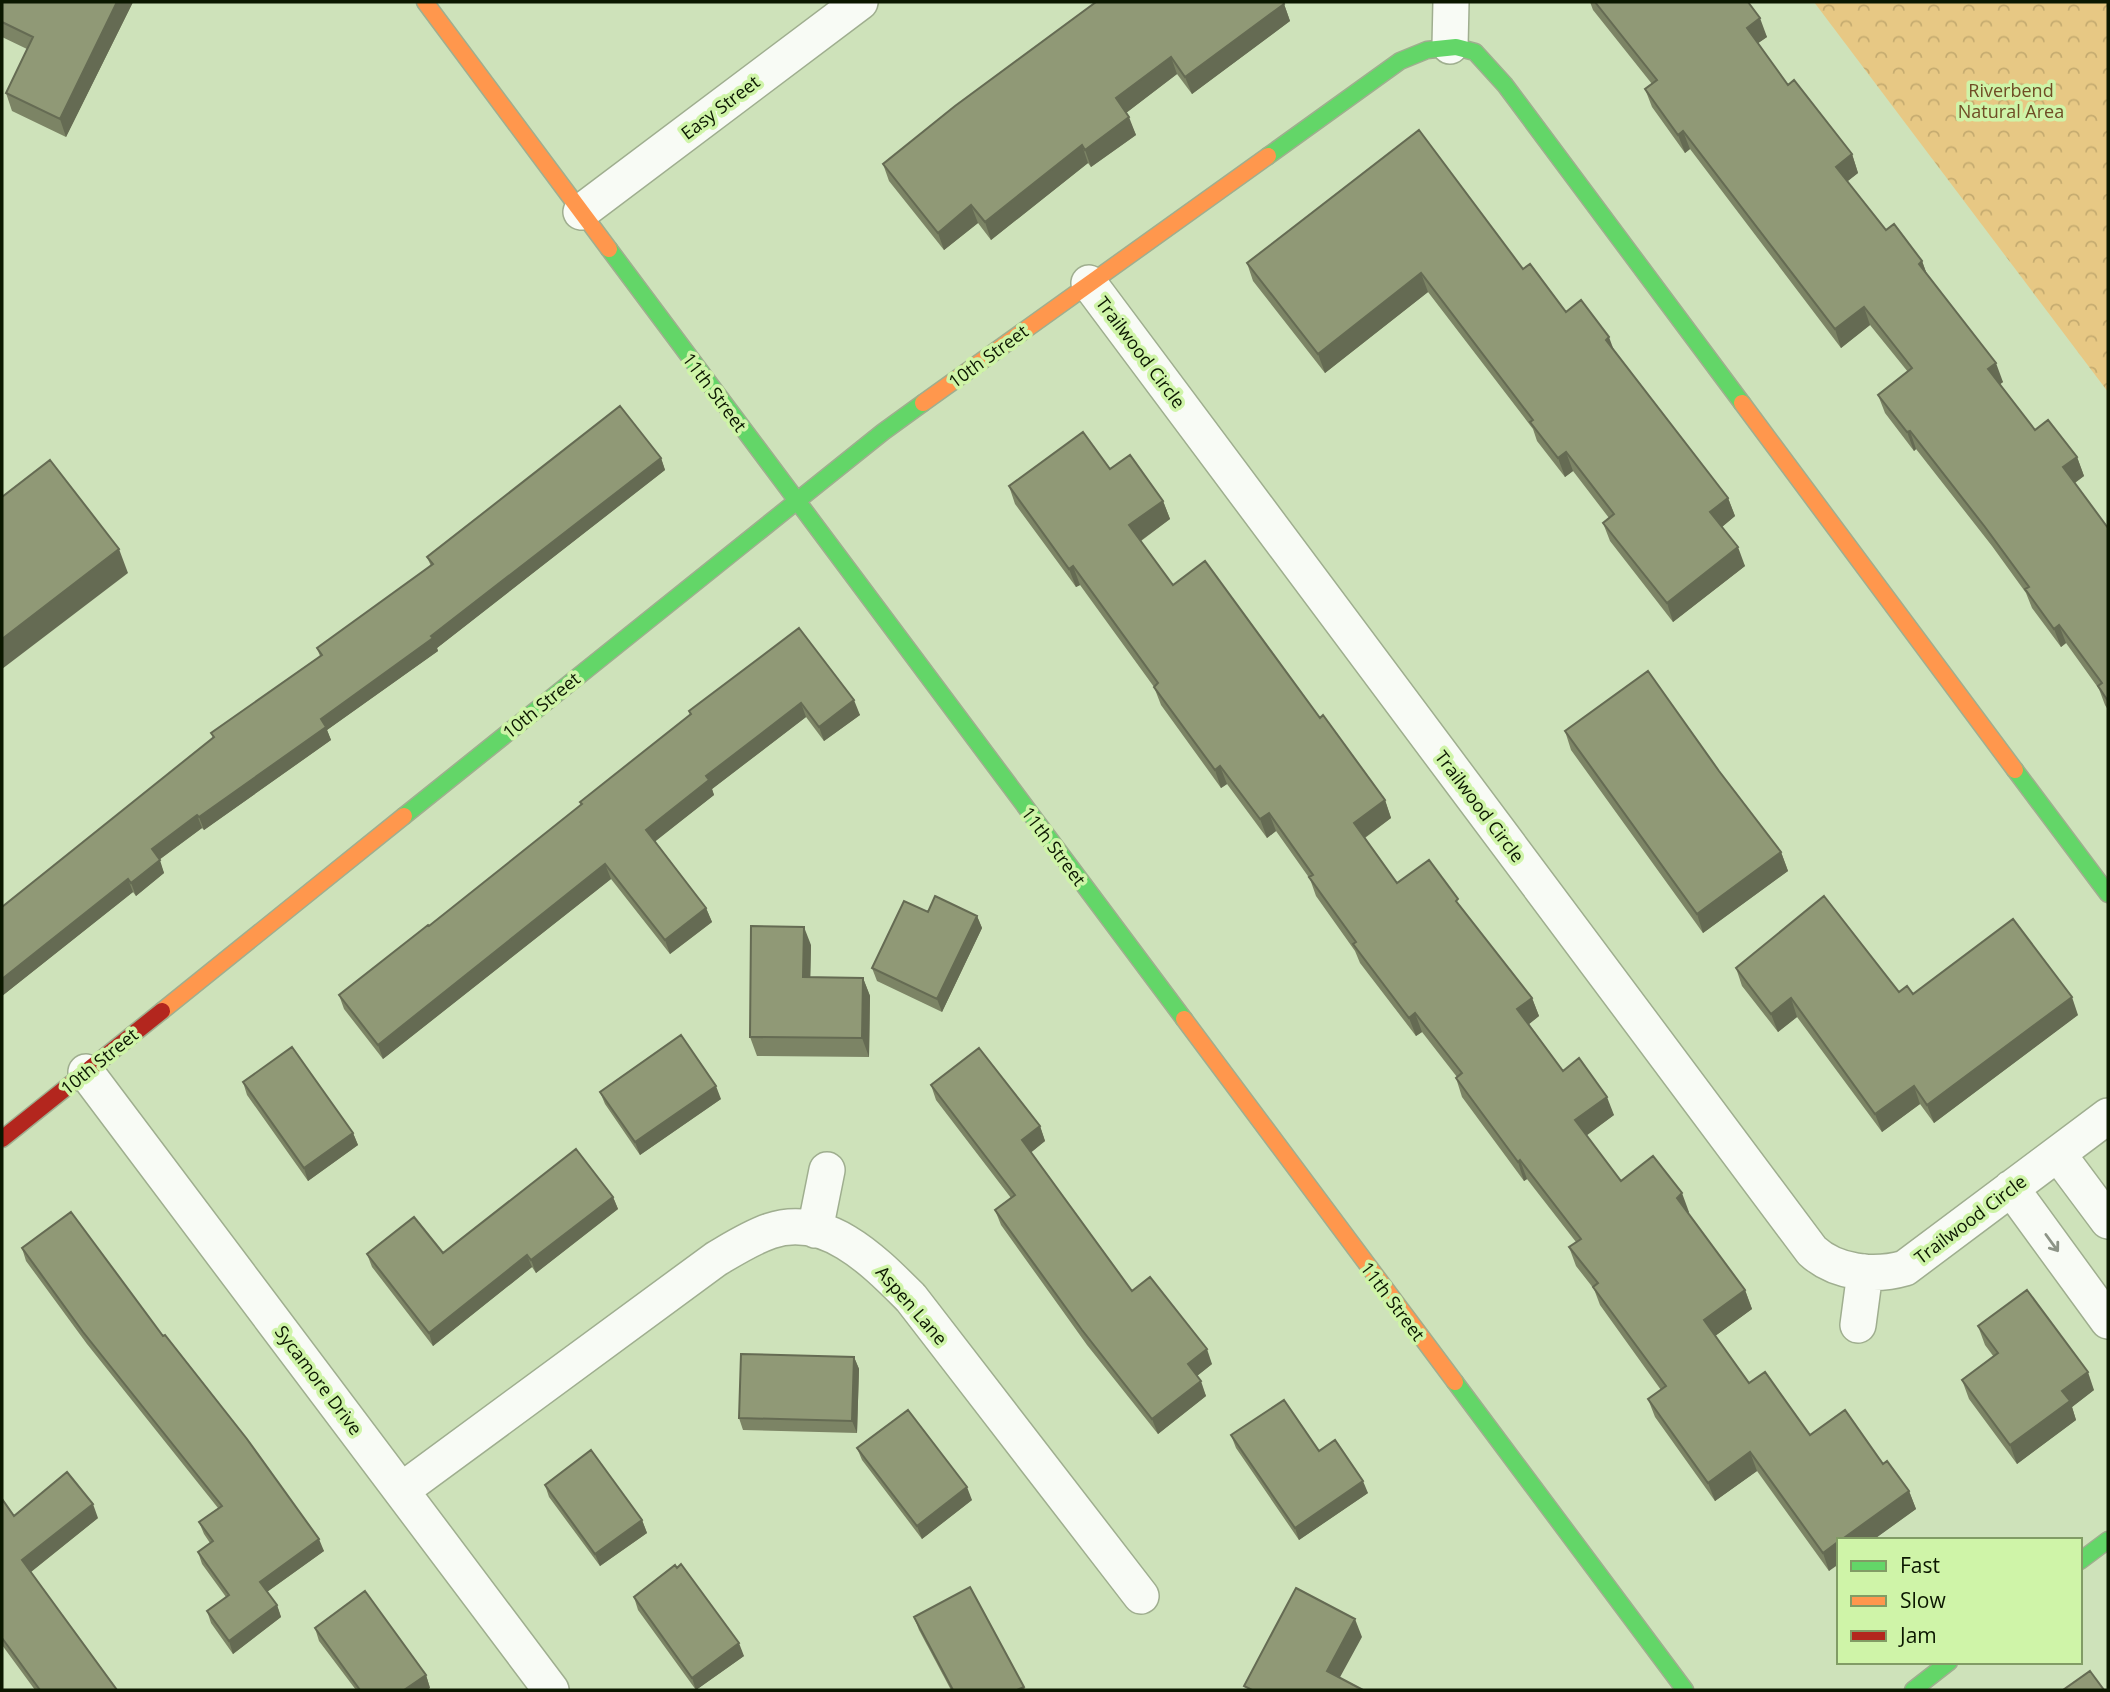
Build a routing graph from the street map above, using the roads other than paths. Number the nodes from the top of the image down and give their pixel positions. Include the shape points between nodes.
1 (425, 2) edge
2 (860, 2) edge
3 (1451, 2) edge
4 (1450, 46) junction
5 (581, 212) junction
6 (1089, 283) junction
7 (796, 501) junction
8 (2108, 894) edge
9 (86, 1072) junction
10 (2108, 1116) edge
11 (2, 1139) edge
12 (2058, 1154) junction
13 (827, 1170) dead end
14 (2011, 1188) junction
15 (2108, 1221) edge
16 (815, 1230) junction
17 (1865, 1272) junction
18 (2108, 1321) edge
19 (1858, 1325) dead end
20 (402, 1490) junction
21 (2108, 1540) edge
22 (2082, 1560) edge
23 (1141, 1596) dead end
24 (1946, 1664) edge
25 (551, 1690) edge
26 (1685, 1690) edge
27 (1913, 1690) edge

1 - 5 street, 11th Street
2 - 5 street, Easy Street
3 - 4 street
4 - 6 street, Trailwood Circle via 1400,61
4 - 8 street via 1476,52 1505,85
5 - 7 street, 11th Street
6 - 7 street, 10th Street
6 - 17 street, Trailwood Circle via 1812,1251 1822,1260
7 - 9 street, 10th Street
7 - 26 street, 11th Street
9 - 11 street, 10th Street
9 - 20 street, Sycamore Drive
10 - 12 street, Trailwood Circle
12 - 14 street, Trailwood Circle
12 - 15 street
13 - 16 street
14 - 17 street, Trailwood Circle via 1905,1268
14 -> 18 street
16 - 20 street, Aspen Lane via 773,1230 716,1259
16 - 23 street, Aspen Lane via 850,1243 911,1298
17 - 19 street
20 - 25 street, Sycamore Drive
21 - 22 street
24 - 27 street

